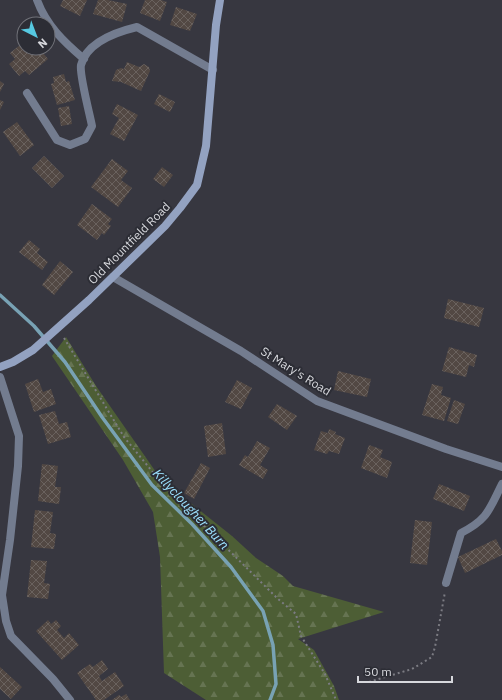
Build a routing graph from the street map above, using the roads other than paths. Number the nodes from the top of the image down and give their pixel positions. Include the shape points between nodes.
1 (37, 0) edge
2 (220, 0) edge
3 (84, 59) junction
4 (213, 70) junction
5 (27, 93) dead end
6 (113, 276) junction
7 (0, 367) edge
8 (0, 377) edge
9 (502, 467) edge
10 (502, 484) edge
11 (446, 583) road end
12 (70, 700) edge

1 - 3 street via 50,26
2 - 4 street, Old Mountfield Road
3 - 4 street via 86,53 103,40 120,31 137,27
3 - 5 street via 81,66 92,126 85,139 70,145 57,140
4 - 6 street, Old Mountfield Road via 206,146 197,184 165,226
6 - 7 street, Old Mountfield Road via 52,334 13,362
6 - 9 street, St Mary's Road via 241,351 317,401
8 - 12 street via 19,436 18,466 2,595 6,621 11,636
10 - 11 street via 486,516 475,526 461,533

